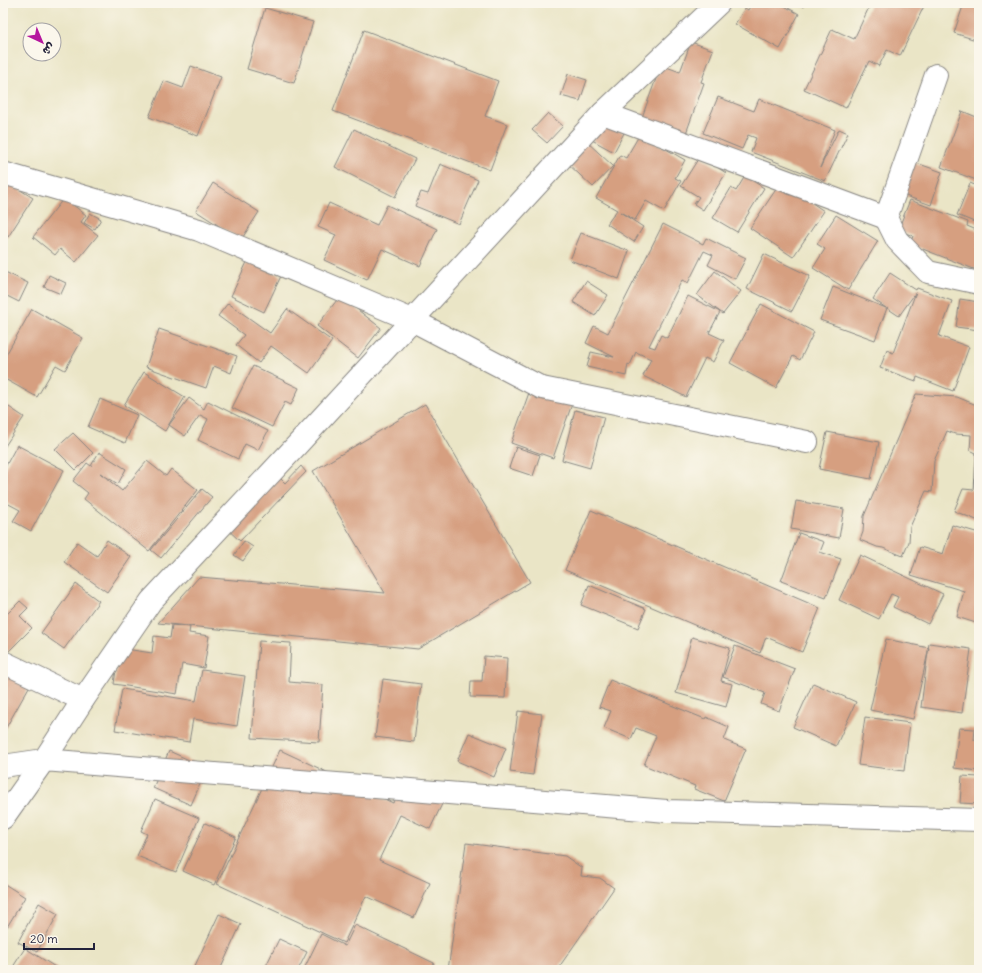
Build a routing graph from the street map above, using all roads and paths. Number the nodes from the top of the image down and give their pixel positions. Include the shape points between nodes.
1 (719, 3) edge
2 (936, 75) dead end
3 (603, 113) junction
4 (3, 173) edge
5 (886, 218) junction
6 (979, 283) edge
7 (412, 320) junction
8 (807, 442) dead end
9 (3, 662) edge
10 (83, 700) junction
11 (44, 760) junction
12 (3, 766) edge
13 (3, 818) edge
14 (979, 820) edge

1 - 3 street
2 - 5 street
3 - 5 street
3 - 7 street
4 - 7 street via 199,230
5 - 6 street via 897,240 928,272
7 - 8 street via 542,388
7 - 10 street via 151,601
9 - 10 street
10 - 11 street
11 - 12 street
11 - 13 street
11 - 14 street via 667,812

